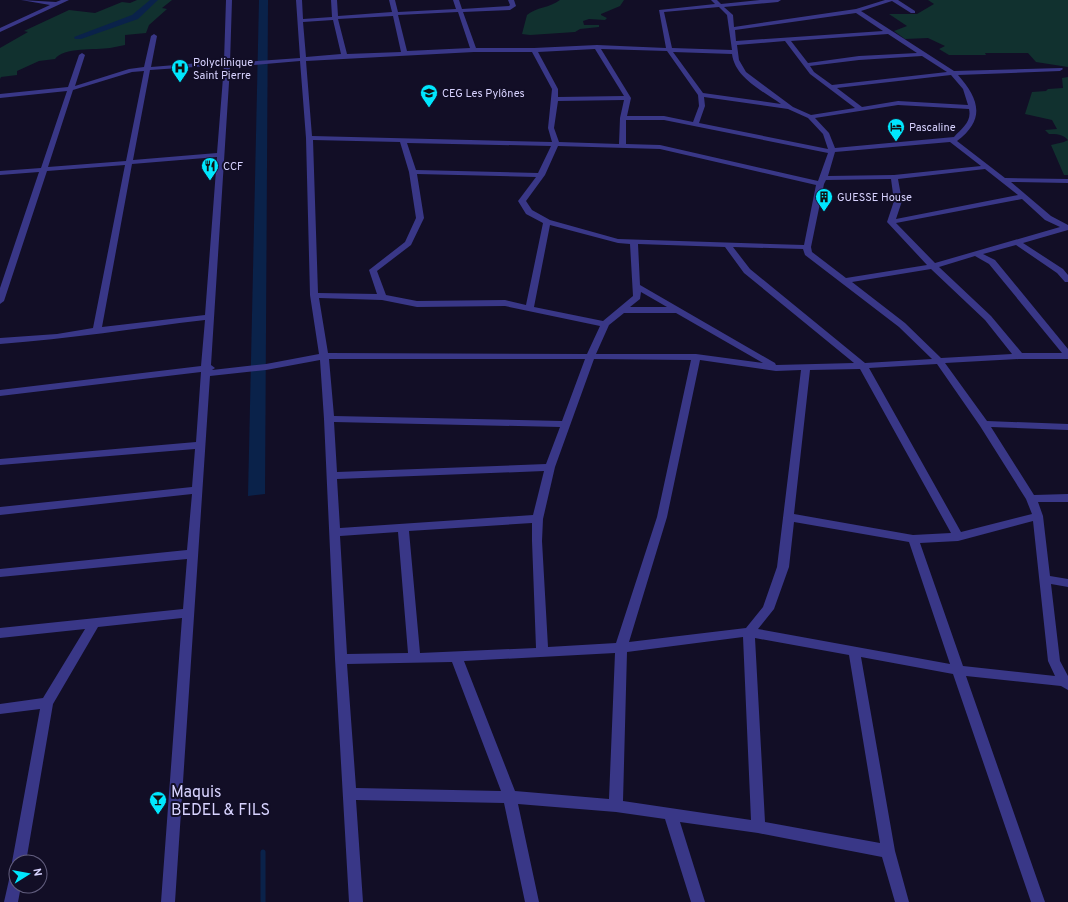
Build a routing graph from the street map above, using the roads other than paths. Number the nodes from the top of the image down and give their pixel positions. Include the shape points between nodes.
1 (24, 0) edge
2 (66, 0) edge
3 (229, 0) edge
4 (299, 0) edge
5 (334, 0) edge
6 (392, 0) edge
7 (456, 0) edge
8 (511, 0) edge
9 (714, 0) edge
10 (778, 0) edge
11 (890, 0) edge
12 (894, 0) edge
13 (56, 4) junction
14 (721, 6) junction
15 (459, 10) junction
16 (857, 11) junction
17 (913, 12) dead end
18 (395, 14) junction
19 (335, 18) junction
20 (301, 21) junction
21 (732, 29) junction
22 (0, 30) edge
23 (889, 32) junction
24 (154, 36) dead end
25 (786, 40) junction
26 (735, 43) junction
27 (598, 47) junction
28 (474, 50) junction
29 (534, 50) junction
30 (669, 50) junction
31 (404, 52) junction
32 (735, 52) junction
33 (923, 54) junction
34 (82, 55) dead end
35 (344, 56) junction
36 (304, 58) junction
37 (227, 64) junction
38 (806, 65) junction
39 (147, 69) junction
40 (1060, 69) dead end
41 (953, 73) junction
42 (832, 87) junction
43 (71, 89) junction
44 (701, 95) junction
45 (0, 96) edge
46 (628, 98) junction
47 (555, 99) junction
48 (973, 106) junction
49 (791, 108) junction
50 (861, 109) junction
51 (810, 117) junction
52 (623, 118) junction
53 (695, 124) junction
54 (309, 138) junction
55 (951, 139) junction
56 (403, 140) junction
57 (556, 143) junction
58 (622, 145) junction
59 (832, 151) junction
60 (221, 155) junction
61 (129, 163) junction
62 (987, 167) junction
63 (44, 170) junction
64 (414, 172) junction
65 (0, 174) edge
66 (540, 176) junction
67 (894, 177) junction
68 (1002, 180) junction
69 (822, 181) junction
70 (1068, 182) edge
71 (1024, 196) junction
72 (547, 222) junction
73 (891, 222) junction
74 (1067, 228) edge
75 (1017, 242) junction
76 (634, 243) junction
77 (728, 246) junction
78 (807, 248) junction
79 (977, 254) junction
80 (933, 266) junction
81 (1064, 272) edge
82 (1068, 280) edge
83 (845, 281) junction
84 (637, 286) junction
85 (314, 295) junction
86 (382, 297) junction
87 (0, 301) edge
88 (530, 307) junction
89 (622, 310) junction
90 (679, 310) junction
91 (209, 318) junction
92 (605, 324) junction
93 (97, 330) junction
94 (0, 341) edge
95 (324, 356) junction
96 (591, 356) junction
97 (1018, 356) junction
98 (1068, 356) edge
99 (696, 357) junction
100 (938, 361) junction
101 (863, 366) junction
102 (776, 368) junction
103 (806, 368) junction
104 (205, 371) junction
105 (0, 393) edge
106 (329, 419) junction
107 (567, 424) junction
108 (984, 424) junction
109 (1068, 427) edge
110 (200, 445) junction
111 (0, 462) edge
112 (550, 467) junction
113 (331, 476) junction
114 (197, 490) junction
115 (1068, 498) edge
116 (1031, 499) junction
117 (0, 511) edge
118 (1038, 516) junction
119 (788, 517) junction
120 (538, 519) junction
121 (403, 527) junction
122 (335, 532) junction
123 (958, 537) junction
124 (913, 539) junction
125 (193, 554) junction
126 (0, 573) edge
127 (1044, 580) junction
128 (1068, 583) edge
129 (189, 613) junction
130 (94, 623) junction
131 (749, 632) junction
132 (0, 633) edge
133 (621, 648) junction
134 (854, 650) junction
135 (542, 652) junction
136 (456, 656) junction
137 (414, 658) junction
138 (341, 659) junction
139 (958, 670) junction
140 (1067, 683) edge
141 (47, 703) junction
142 (0, 710) edge
143 (349, 794) junction
144 (510, 797) junction
145 (616, 806) junction
146 (670, 813) junction
147 (758, 827) junction
148 (888, 851) junction
149 (19, 854) edge
150 (168, 902) edge
151 (356, 902) edge
152 (532, 902) edge
153 (698, 902) edge
154 (902, 902) edge
155 (1038, 902) edge

1 - 13 street
2 - 13 street
3 - 37 street
4 - 20 street
5 - 19 street
6 - 18 street
7 - 15 street
8 - 15 street via 513,6 510,8
9 - 14 street
10 - 14 street
11 - 16 street
12 - 17 street
13 - 22 street
14 - 21 street via 730,16
14 - 30 street via 662,10
15 - 18 street
15 - 28 street
16 - 21 street
16 - 23 street
18 - 19 street
18 - 31 street
19 - 20 street
19 - 35 street
20 - 36 street
21 - 26 street
23 - 25 street
23 - 33 street
24 - 39 street
25 - 26 street
25 - 38 street
26 - 32 street
27 - 29 street
27 - 30 street
27 - 46 street
28 - 29 street
28 - 31 street
29 - 47 street via 555,89
30 - 32 street
30 - 44 street
31 - 35 street
32 - 49 street via 743,73
33 - 38 street via 859,58
33 - 41 street
34 - 43 street
35 - 36 street
36 - 37 street
36 - 54 street
37 - 39 street
37 - 60 street
38 - 42 street via 812,73
39 - 43 street via 131,70
39 - 61 street
40 - 41 street
41 - 42 street
41 - 48 street via 966,88
42 - 50 street
43 - 45 street
43 - 63 street
44 - 49 street
44 - 53 street via 702,106
46 - 47 street
46 - 52 street
47 - 57 street via 551,128
48 - 50 street via 898,103
48 - 55 street via 972,123 956,139
49 - 51 street
50 - 51 street
51 - 59 street via 826,133
52 - 53 street via 664,118
52 - 58 street
53 - 59 street
54 - 56 street
54 - 85 street
55 - 59 street
55 - 62 street
56 - 57 street
56 - 64 street
57 - 58 street
57 - 66 street
58 - 69 street via 660,147
59 - 69 street
60 - 61 street
60 - 91 street
61 - 63 street
61 - 93 street
62 - 67 street
62 - 68 street
63 - 65 street
63 - 87 street
64 - 66 street
64 - 86 street via 420,218 408,243 373,270
66 - 72 street via 522,201 529,212
67 - 69 street
67 - 73 street via 898,201
68 - 70 street
68 - 71 street
69 - 78 street
71 - 73 street
71 - 74 street via 1048,218
72 - 76 street
72 - 88 street
73 - 80 street
74 - 75 street
75 - 79 street
75 - 81 street
76 - 77 street
76 - 84 street
77 - 78 street
77 - 101 street via 747,271
78 - 83 street via 808,253
79 - 80 street
79 - 98 street via 992,262
80 - 83 street
80 - 97 street via 988,318
81 - 82 street
83 - 100 street via 902,325
84 - 89 street via 637,297
84 - 90 street
85 - 86 street
85 - 95 street
86 - 88 street via 417,304 505,303
88 - 92 street
89 - 90 street
89 - 92 street
90 - 102 street
91 - 93 street
91 - 104 street
92 - 96 street
93 - 94 street via 57,337
95 - 96 street
95 - 104 street via 251,369
95 - 106 street
96 - 99 street
96 - 107 street
97 - 98 street
97 - 100 street
99 - 102 street
99 - 133 street via 662,517
100 - 101 street
100 - 108 street
101 - 103 street
101 - 123 street
102 - 103 street
103 - 119 street
104 - 105 street
104 - 110 street
106 - 107 street
106 - 113 street
107 - 112 street
108 - 109 street
108 - 116 street
110 - 111 street
110 - 114 street
112 - 113 street
112 - 120 street
113 - 122 street
114 - 117 street
114 - 125 street
115 - 116 street
116 - 118 street
118 - 123 street
118 - 127 street
119 - 124 street
119 - 131 street via 783,566 768,609
120 - 121 street
120 - 135 street
121 - 122 street
121 - 137 street
122 - 138 street
123 - 124 street
124 - 139 street
125 - 126 street
125 - 129 street
127 - 128 street
127 - 140 street via 1054,661
129 - 130 street
129 - 150 street
130 - 132 street
130 - 141 street
131 - 133 street
131 - 134 street
131 - 147 street
133 - 135 street
133 - 145 street
134 - 139 street
134 - 148 street
135 - 136 street
136 - 137 street
136 - 144 street
137 - 138 street
138 - 143 street
139 - 140 street
139 - 155 street
141 - 142 street
141 - 149 street
143 - 144 street
143 - 151 street
144 - 145 street
144 - 152 street
145 - 146 street
146 - 147 street
146 - 153 street
147 - 148 street
148 - 154 street

